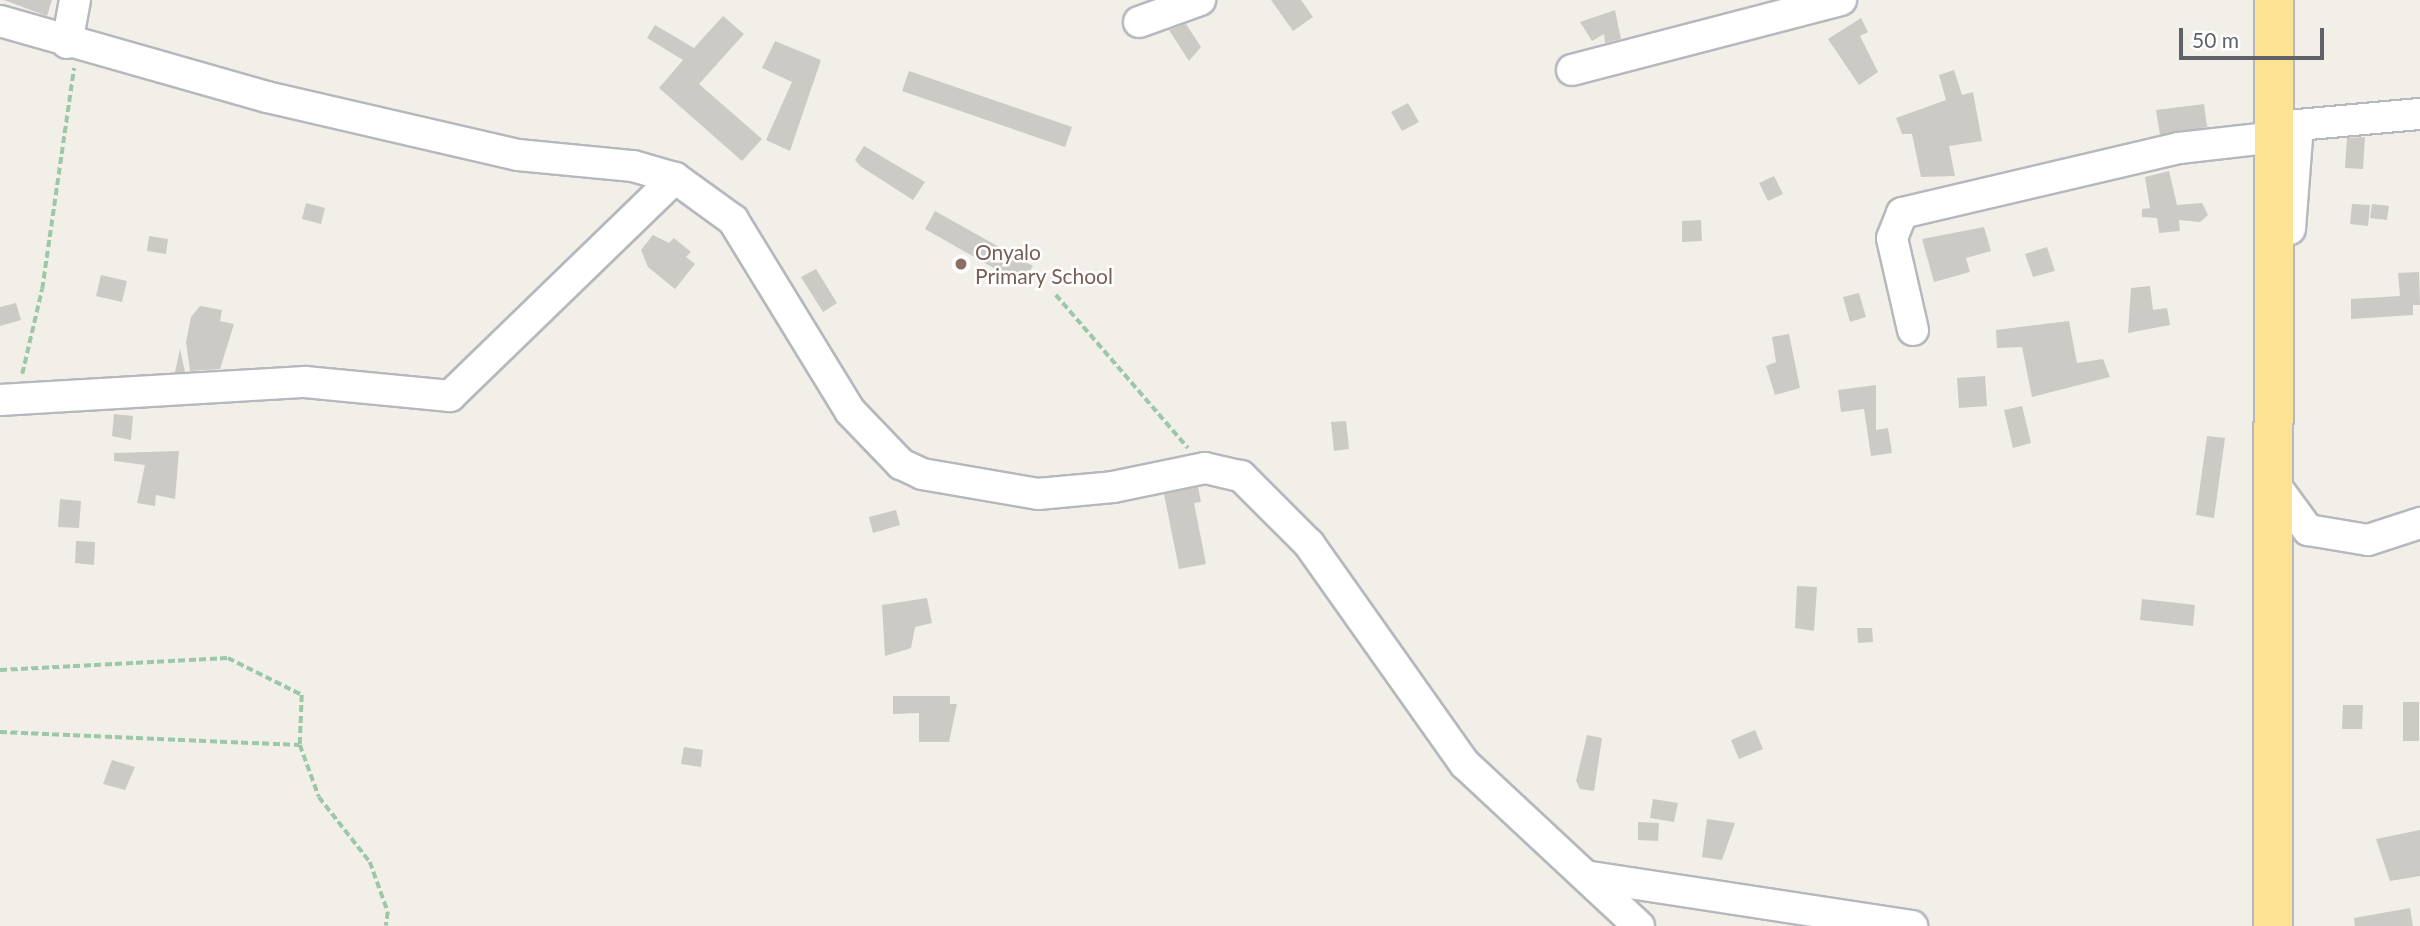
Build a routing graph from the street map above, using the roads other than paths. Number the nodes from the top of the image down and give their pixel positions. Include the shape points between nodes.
1 (75, 0) edge
2 (1200, 0) edge
3 (1841, 0) edge
4 (2274, 0) edge
5 (0, 21) edge
6 (1139, 22) dead end
7 (67, 43) junction
8 (1572, 70) dead end
9 (2420, 114) edge
10 (2277, 137) junction
11 (675, 178) junction
12 (1913, 330) dead end
13 (8, 399) edge
14 (2271, 488) junction
15 (2420, 523) edge
16 (1591, 877) junction
17 (1639, 926) edge
18 (1912, 926) edge
19 (2273, 926) edge

1 - 7 street
2 - 6 street
3 - 8 street
4 - 10 highway
5 - 7 street
7 - 11 street via 518,155 633,166
9 - 14 street via 2298,125
10 - 12 street via 2179,148 1902,213 1892,238
10 - 14 highway
11 - 13 street via 450,396 305,382
11 - 16 street via 733,220 815,362 850,411 901,464 950,482 1038,494 1112,487 1205,468 1241,476 1271,500 1338,582 1445,741 1506,806
14 - 15 street via 2308,530 2368,540
14 - 19 highway
16 - 17 street
16 - 18 street

